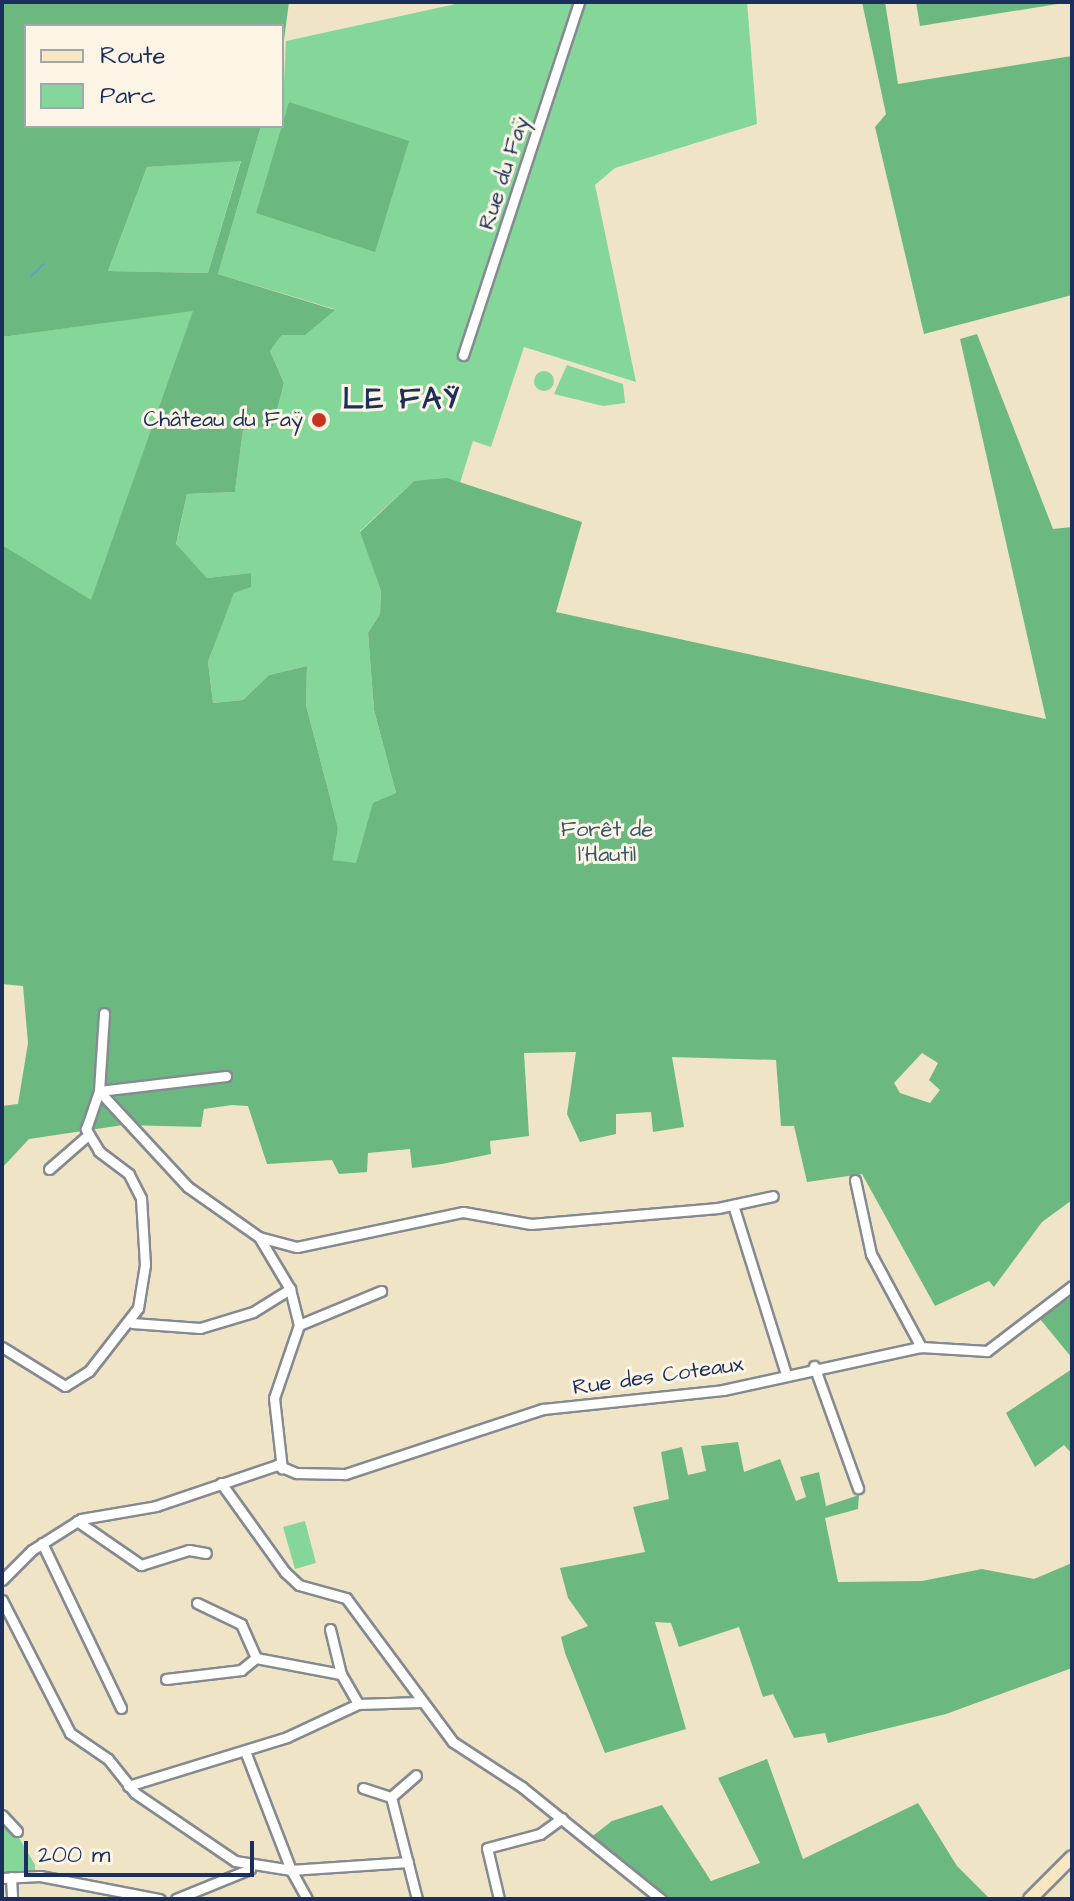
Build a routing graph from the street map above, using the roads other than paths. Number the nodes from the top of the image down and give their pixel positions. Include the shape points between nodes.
1 (579, 2) edge
2 (463, 355) dead end
3 (104, 1013) dead end
4 (226, 1076) dead end
5 (99, 1091) junction
6 (88, 1135) junction
7 (49, 1169) dead end
8 (855, 1180) dead end
9 (773, 1196) dead end
10 (733, 1205) junction
11 (259, 1237) junction
12 (1072, 1286) edge
13 (290, 1289) junction
14 (381, 1291) dead end
15 (132, 1323) junction
16 (299, 1325) junction
17 (2, 1347) edge
18 (921, 1347) junction
19 (814, 1366) junction
20 (786, 1374) junction
21 (282, 1469) junction
22 (221, 1483) junction
23 (858, 1488) dead end
24 (77, 1521) junction
25 (42, 1543) junction
26 (206, 1553) dead end
27 (2, 1580) edge
28 (2, 1600) edge
29 (197, 1603) dead end
30 (330, 1629) dead end
31 (256, 1658) junction
32 (341, 1674) junction
33 (166, 1679) dead end
34 (421, 1702) junction
35 (358, 1704) junction
36 (121, 1708) dead end
37 (245, 1751) junction
38 (416, 1775) dead end
39 (128, 1786) junction
40 (363, 1788) dead end
41 (391, 1797) junction
42 (2, 1815) edge
43 (562, 1818) junction
44 (17, 1831) dead end
45 (1072, 1857) edge
46 (408, 1862) junction
47 (250, 1869) junction
48 (291, 1870) junction
49 (7, 1878) edge
50 (120, 1896) edge
51 (12, 1899) edge
52 (160, 1899) edge
53 (176, 1899) edge
54 (307, 1899) edge
55 (417, 1899) edge
56 (499, 1899) edge
57 (660, 1899) edge
58 (1030, 1899) edge

1 - 2 street, Rue du Faÿ
3 - 5 street
4 - 5 street
5 - 6 street
5 - 11 street via 188,1187
6 - 7 street
6 - 15 street via 138,1190 144,1273
8 - 18 street via 871,1254
9 - 10 street
10 - 11 street via 531,1224 463,1212 297,1247
10 - 20 street
11 - 13 street
12 - 18 street, Rue des Coteaux via 999,1346 970,1353
13 - 15 street via 253,1312 210,1325
13 - 16 street
14 - 16 street
15 - 17 street via 79,1382 65,1386
16 - 21 street via 274,1398
18 - 19 street, Rue des Coteaux
19 - 20 street, Rue des Coteaux
19 - 23 street
20 - 21 street, Rue des Coteaux via 723,1390 503,1418 345,1474
21 - 22 street, Rue des Coteaux
22 - 24 street, Rue des Coteaux
22 - 34 street via 292,1579 346,1598
24 - 25 street, Rue des Coteaux
24 - 26 street via 141,1565 189,1550
25 - 27 street, Rue des Coteaux
25 - 36 street
28 - 39 street via 70,1733 108,1759
29 - 31 street via 241,1624
30 - 32 street
31 - 32 street
31 - 33 street via 241,1670
32 - 35 street
34 - 35 street
34 - 43 street via 464,1752
35 - 37 street
37 - 39 street
37 - 48 street
38 - 41 street
39 - 47 street
40 - 41 street
41 - 46 street
42 - 44 street
43 - 56 street via 540,1834 487,1848
43 - 57 street
45 - 58 main road
46 - 48 street
46 - 55 street
47 - 48 street
47 - 53 street
48 - 54 street
49 - 50 street via 40,1876
49 - 51 street
50 - 52 street

